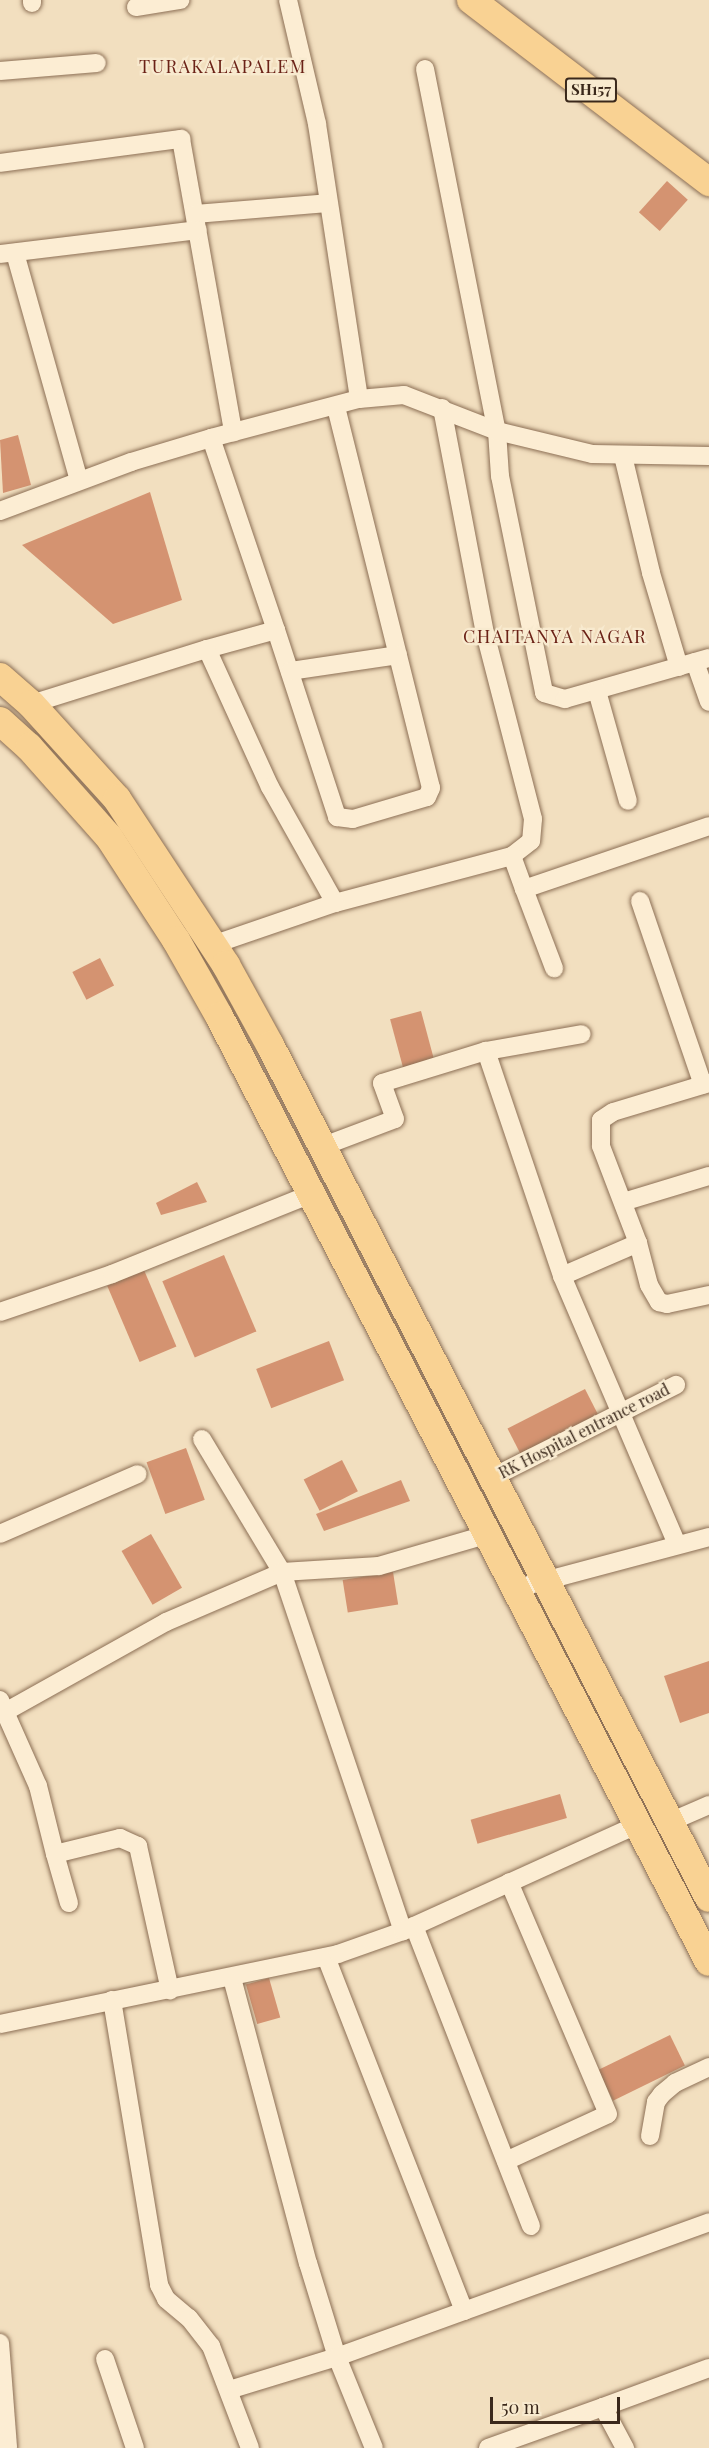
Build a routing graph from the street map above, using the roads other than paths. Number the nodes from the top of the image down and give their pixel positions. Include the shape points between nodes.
1 (180, 0) edge
2 (288, 0) edge
3 (471, 0) edge
4 (136, 7) dead end
5 (97, 63) dead end
6 (425, 69) dead end
7 (0, 71) edge
8 (0, 163) edge
9 (709, 182) edge
10 (328, 203) junction
11 (196, 222) junction
12 (7, 254) edge
13 (359, 399) junction
14 (336, 406) junction
15 (442, 408) junction
16 (497, 431) junction
17 (233, 432) junction
18 (211, 438) junction
19 (623, 456) junction
20 (709, 456) edge
21 (79, 480) junction
22 (0, 511) edge
23 (276, 630) junction
24 (207, 649) junction
25 (398, 655) junction
26 (694, 662) edge
27 (290, 671) junction
28 (0, 677) edge
29 (597, 691) junction
30 (709, 702) edge
31 (31, 704) junction
32 (0, 721) edge
33 (628, 801) dead end
34 (709, 826) edge
35 (512, 856) junction
36 (524, 889) junction
37 (640, 901) dead end
38 (335, 903) junction
39 (212, 945) junction
40 (554, 968) dead end
41 (582, 1034) dead end
42 (486, 1051) junction
43 (706, 1084) edge
44 (321, 1147) junction
45 (709, 1176) edge
46 (311, 1194) junction
47 (623, 1202) junction
48 (638, 1243) junction
49 (562, 1276) junction
50 (709, 1295) edge
51 (0, 1312) edge
52 (676, 1385) dead end
53 (620, 1410) junction
54 (202, 1438) dead end
55 (138, 1474) dead end
56 (493, 1477) junction
57 (0, 1534) edge
58 (489, 1534) junction
59 (709, 1537) edge
60 (677, 1544) junction
61 (282, 1572) junction
62 (546, 1578) junction
63 (514, 1588) junction
64 (3, 1706) edge
65 (709, 1805) edge
66 (670, 1822) junction
67 (637, 1825) junction
68 (55, 1854) junction
69 (509, 1882) junction
70 (709, 1898) edge
71 (69, 1903) dead end
72 (409, 1929) junction
73 (326, 1958) junction
74 (709, 1962) edge
75 (232, 1978) junction
76 (170, 1990) junction
77 (112, 2000) junction
78 (1, 2020) edge
79 (709, 2067) edge
80 (650, 2136) dead end
81 (506, 2161) junction
82 (709, 2222) edge
83 (531, 2226) dead end
84 (464, 2311) junction
85 (0, 2343) edge
86 (337, 2357) junction
87 (105, 2359) dead end
88 (709, 2368) edge
89 (1, 2381) edge
90 (228, 2390) junction
91 (603, 2407) junction
92 (8, 2448) edge
93 (135, 2448) edge
94 (250, 2448) edge
95 (374, 2448) edge
96 (488, 2448) edge
97 (624, 2448) edge

1 - 4 street
2 - 10 street via 306,66
3 - 9 main road, SH157
5 - 7 street
6 - 16 street
8 - 11 street via 181,139
10 - 11 street
10 - 13 street
11 - 12 street
11 - 17 street
12 - 21 street
13 - 14 street
13 - 15 street via 404,395
14 - 17 street
14 - 25 street
15 - 16 street
15 - 35 street via 485,633 533,819 531,841
16 - 19 street via 592,454
16 - 29 street via 500,476 541,686 549,698 557,700
17 - 18 street
18 - 21 street
18 - 23 street
19 - 20 street
19 - 26 street via 651,573
21 - 22 street
23 - 24 street
23 - 27 street
24 - 31 street
24 - 38 street via 270,787
25 - 27 street
25 - 27 street via 430,793 417,802 353,819 340,819 333,812
26 - 29 street
26 - 30 street
28 - 31 main road
29 - 33 street
31 - 39 main road via 117,799
32 - 46 main road via 81,803 143,885 219,1016
34 - 36 street
35 - 36 street
35 - 38 street
36 - 40 street
37 - 43 street
38 - 39 street
39 - 44 main road via 270,1045
41 - 42 street
42 - 44 street via 382,1083 395,1119
42 - 49 street
43 - 47 street via 613,1112 601,1120 601,1146
44 - 56 main road
45 - 47 street
46 - 51 street via 112,1274
46 - 58 main road
47 - 48 street
48 - 49 street
48 - 50 street via 649,1285 659,1302 667,1304
49 - 53 street
52 - 53 street, RK Hospital entrance road
53 - 56 street, RK Hospital entrance road
53 - 60 street
54 - 61 street
55 - 57 street
56 - 62 main road
58 - 61 street via 379,1566
58 - 63 main road
59 - 60 street
60 - 62 street
61 - 64 street via 166,1622
61 - 72 street
62 - 63 street
62 - 66 main road
63 - 67 main road
64 - 68 street via 38,1786
65 - 66 street
66 - 70 main road
67 - 69 street
67 - 74 main road
68 - 71 street
68 - 76 street via 120,1838 138,1846
69 - 72 street
69 - 81 street via 608,2114
72 - 73 street
72 - 81 street
73 - 75 street
73 - 84 street
75 - 76 street
75 - 86 street
76 - 77 street
77 - 78 street
77 - 90 street via 159,2285 166,2300 201,2331
79 - 80 street via 675,2083 662,2094 656,2102
81 - 83 street
82 - 84 street
84 - 86 street
85 - 89 street
86 - 90 street
86 - 95 street
87 - 93 street
88 - 91 street
89 - 92 street
90 - 94 street
91 - 96 street
91 - 97 street

